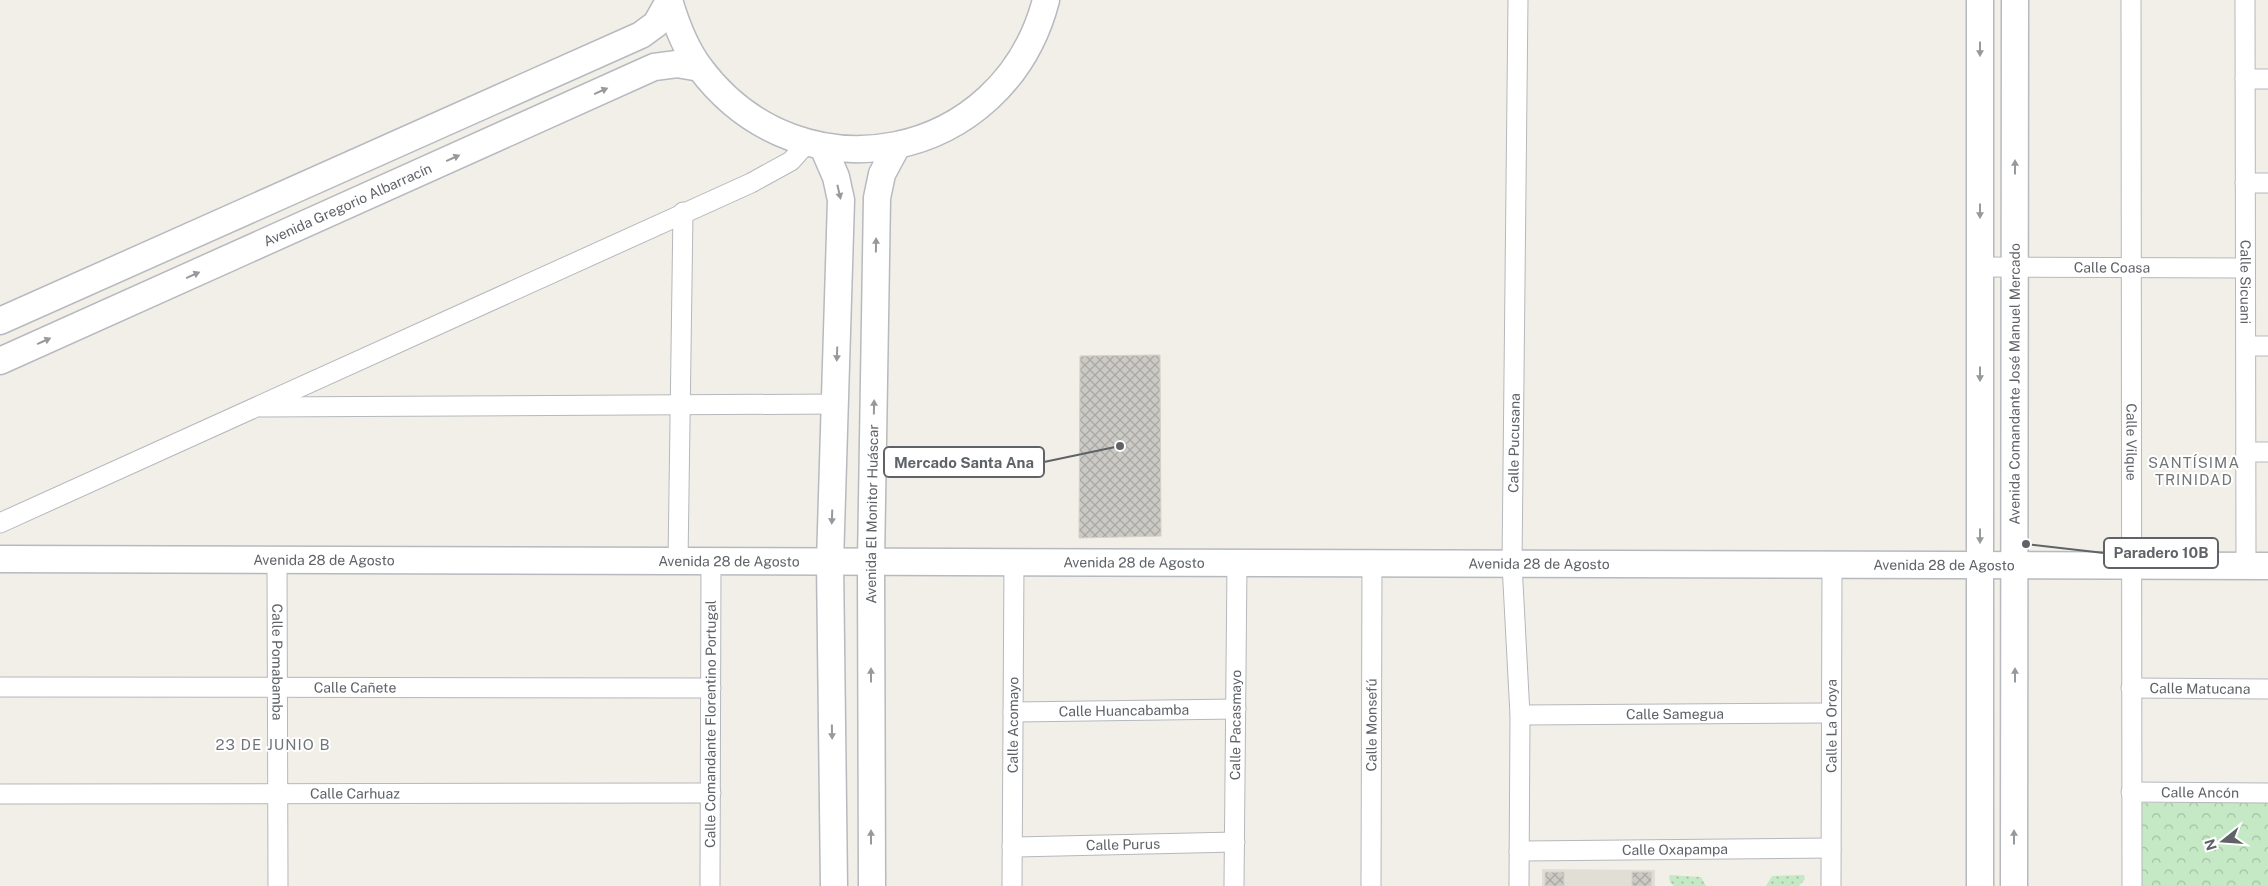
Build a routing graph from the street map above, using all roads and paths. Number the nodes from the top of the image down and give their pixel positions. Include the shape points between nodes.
1 (669, 0) edge
2 (1046, 0) edge
3 (1518, 0) edge
4 (1980, 0) edge
5 (2015, 0) edge
6 (2131, 0) edge
7 (2245, 0) edge
8 (700, 68) junction
9 (2245, 79) junction
10 (2268, 79) edge
11 (816, 144) junction
12 (897, 146) junction
13 (2245, 183) junction
14 (2268, 183) edge
15 (683, 212) junction
16 (1980, 267) junction
17 (2015, 267) junction
18 (2131, 268) junction
19 (2245, 268) junction
20 (0, 322) edge
21 (2246, 346) junction
22 (2268, 346) edge
23 (0, 361) edge
24 (835, 404) junction
25 (681, 405) junction
26 (255, 407) junction
27 (2246, 452) junction
28 (2268, 452) edge
29 (0, 523) edge
30 (0, 559) edge
31 (277, 560) junction
32 (678, 562) junction
33 (711, 562) junction
34 (830, 562) junction
35 (871, 562) junction
36 (1014, 562) junction
37 (1237, 563) junction
38 (1372, 563) junction
39 (1512, 564) junction
40 (1832, 565) junction
41 (1980, 565) junction
42 (2016, 565) junction
43 (2131, 566) junction
44 (2257, 566) edge
45 (0, 687) edge
46 (277, 687) junction
47 (711, 688) junction
48 (2131, 688) junction
49 (2268, 689) edge
50 (1236, 709) junction
51 (1013, 712) junction
52 (1831, 713) junction
53 (1520, 715) junction
54 (2131, 792) junction
55 (711, 793) junction
56 (2268, 793) edge
57 (0, 794) edge
58 (277, 794) junction
59 (1234, 842) junction
60 (1012, 847) junction
61 (1831, 848) junction
62 (1519, 851) junction
63 (278, 886) edge
64 (710, 886) edge
65 (834, 886) edge
66 (872, 886) edge
67 (1012, 886) edge
68 (1234, 886) edge
69 (1371, 886) edge
70 (1519, 886) edge
71 (1831, 886) edge
72 (1980, 886) edge
73 (2014, 886) edge
74 (2132, 886) edge

1 - 8 street via 681,36
1 - 20 street via 656,24 641,35
2 - 12 street via 1040,23 1023,59 998,90 969,115 934,134
3 - 39 street, Calle Pucusana
4 -> 16 street
17 -> 5 street, Avenida Comandante José Manuel Mercado
6 - 18 street, Calle Vilque
7 - 9 street, Calle Sicuani
8 - 11 street via 724,96 754,119 787,136
23 -> 8 street, Avenida Gregorio Albarracín via 654,67 677,64
9 - 10 street
9 - 13 street, Calle Sicuani
11 - 12 street via 860,150
11 - 15 street via 751,183
11 -> 24 street via 836,177 841,200
35 -> 12 street, Avenida El Monitor Huáscar via 877,198 882,174
13 - 14 street
13 - 19 street, Calle Sicuani
15 - 25 street
15 - 26 street
16 - 17 street, Calle Coasa
16 -> 41 street
17 - 18 street, Calle Coasa
17 - 42 street, Avenida Comandante José Manuel Mercado
18 - 19 street, Calle Coasa
18 - 43 street, Calle Vilque
19 - 21 street, Calle Sicuani
21 - 22 street
21 - 27 street, Calle Sicuani
24 - 25 street
24 -> 34 street
25 - 26 street
25 - 32 street
26 - 29 street
27 - 28 street
27 - 44 street, Calle Sicuani
30 - 31 street, Avenida 28 de Agosto
31 - 32 street, Avenida 28 de Agosto
31 - 46 street, Calle Pomabamba
32 - 33 street, Avenida 28 de Agosto
33 - 34 street, Avenida 28 de Agosto
33 - 47 street, Calle Comandante Florentino Portugal
34 - 35 street, Avenida 28 de Agosto
34 -> 65 street
35 - 36 street, Avenida 28 de Agosto
66 -> 35 street, Avenida El Monitor Huáscar
36 - 37 street, Avenida 28 de Agosto
36 - 51 street, Calle Acomayo
37 - 38 street, Avenida 28 de Agosto
37 - 50 street, Calle Pacasmayo
38 - 39 street, Avenida 28 de Agosto
38 - 69 street, Calle Monsefú
39 - 40 street, Avenida 28 de Agosto
39 - 53 street, Calle Pucusana
40 - 41 street, Avenida 28 de Agosto
40 - 52 street, Calle La Oroya
41 - 42 street, Avenida 28 de Agosto
41 - 72 street
42 - 43 street, Avenida 28 de Agosto
73 -> 42 street, Avenida Comandante José Manuel Mercado
43 - 44 street, Avenida 28 de Agosto
43 - 48 street, Calle Vilque
45 - 46 street, Calle Cañete
46 - 47 street, Calle Cañete
46 - 58 street, Calle Pomabamba
47 - 55 street, Calle Comandante Florentino Portugal
48 - 49 street, Calle Matucana
48 - 54 street, Calle Vilque
50 - 51 street, Calle Huancabamba
50 - 59 street, Calle Pacasmayo
51 - 60 street, Calle Acomayo
52 - 53 street, Calle Samegua
52 - 61 street, Calle La Oroya
53 - 62 street, Calle Pucusana
54 - 56 street, Calle Ancón
54 - 74 street, Calle Vilque
55 - 58 street, Calle Carhuaz
55 - 64 street, Calle Comandante Florentino Portugal
57 - 58 street, Calle Carhuaz
58 - 63 street, Calle Pomabamba
59 - 60 street, Calle Purus
59 - 68 street, Calle Pacasmayo
60 - 67 street, Calle Acomayo
61 - 62 street, Calle Oxapampa
61 - 71 street, Calle La Oroya
62 - 70 street, Calle Pucusana

